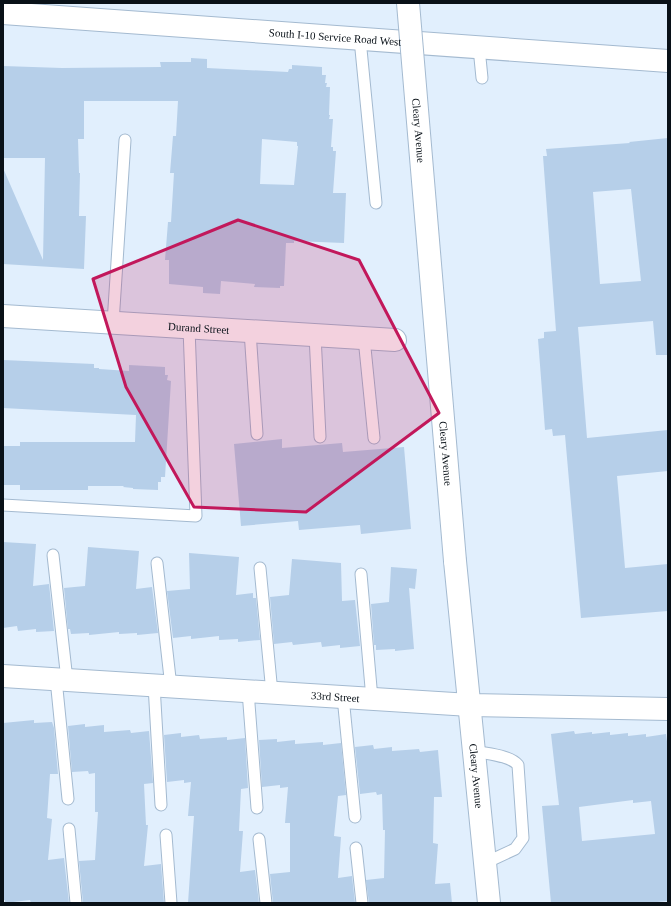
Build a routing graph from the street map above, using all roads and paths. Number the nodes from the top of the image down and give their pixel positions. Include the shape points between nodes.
1 (408, 3) edge
2 (3, 13) edge
3 (360, 39) junction
4 (479, 48) junction
5 (668, 61) edge
6 (482, 78) dead end
7 (125, 140) dead end
8 (376, 203) dead end
9 (3, 316) edge
10 (113, 323) junction
11 (189, 328) junction
12 (250, 331) junction
13 (315, 335) junction
14 (364, 338) junction
15 (395, 340) dead end
16 (257, 434) dead end
17 (320, 437) dead end
18 (374, 438) dead end
19 (3, 504) edge
20 (53, 555) dead end
21 (157, 563) dead end
22 (260, 568) dead end
23 (361, 574) dead end
24 (3, 676) edge
25 (61, 680) junction
26 (162, 686) junction
27 (248, 691) junction
28 (272, 693) junction
29 (343, 697) junction
30 (372, 699) junction
31 (470, 705) junction
32 (668, 709) edge
33 (474, 751) junction
34 (68, 799) dead end
35 (161, 805) dead end
36 (257, 808) dead end
37 (355, 816) dead end
38 (69, 829) dead end
39 (166, 835) dead end
40 (259, 839) dead end
41 (356, 848) dead end
42 (485, 863) junction
43 (76, 903) edge
44 (171, 903) edge
45 (266, 903) edge
46 (362, 903) edge
47 (489, 903) edge

1 - 31 street, Cleary Avenue, bridge via 455,561
2 - 3 street, South I-10 Service Road West
3 - 4 street, South I-10 Service Road West
3 - 8 lane
4 - 5 street, South I-10 Service Road West
4 - 6 lane
7 - 10 lane
9 - 10 street, Durand Street
10 - 11 street, Durand Street
11 - 12 street, Durand Street
11 - 19 lane via 196,516
12 - 13 street, Durand Street
12 - 16 lane
13 - 14 street, Durand Street
13 - 17 lane
14 - 15 street, Durand Street
14 - 18 lane
20 - 25 lane
21 - 26 lane
22 - 28 lane
23 - 30 lane
24 - 25 street, 33rd Street
25 - 26 street, 33rd Street
25 - 34 lane
26 - 27 street, 33rd Street
26 - 35 lane
27 - 28 street, 33rd Street
27 - 36 lane
28 - 29 street, 33rd Street
29 - 30 street, 33rd Street
29 - 37 lane
30 - 31 street, 33rd Street
31 - 32 street, 33rd Street
31 - 33 street, Cleary Avenue
33 - 42 street, Cleary Avenue
33 - 42 lane via 508,758 515,761 518,766 523,838 515,849
38 - 43 lane
39 - 44 lane
40 - 45 lane
41 - 46 lane
42 - 47 street, Cleary Avenue

